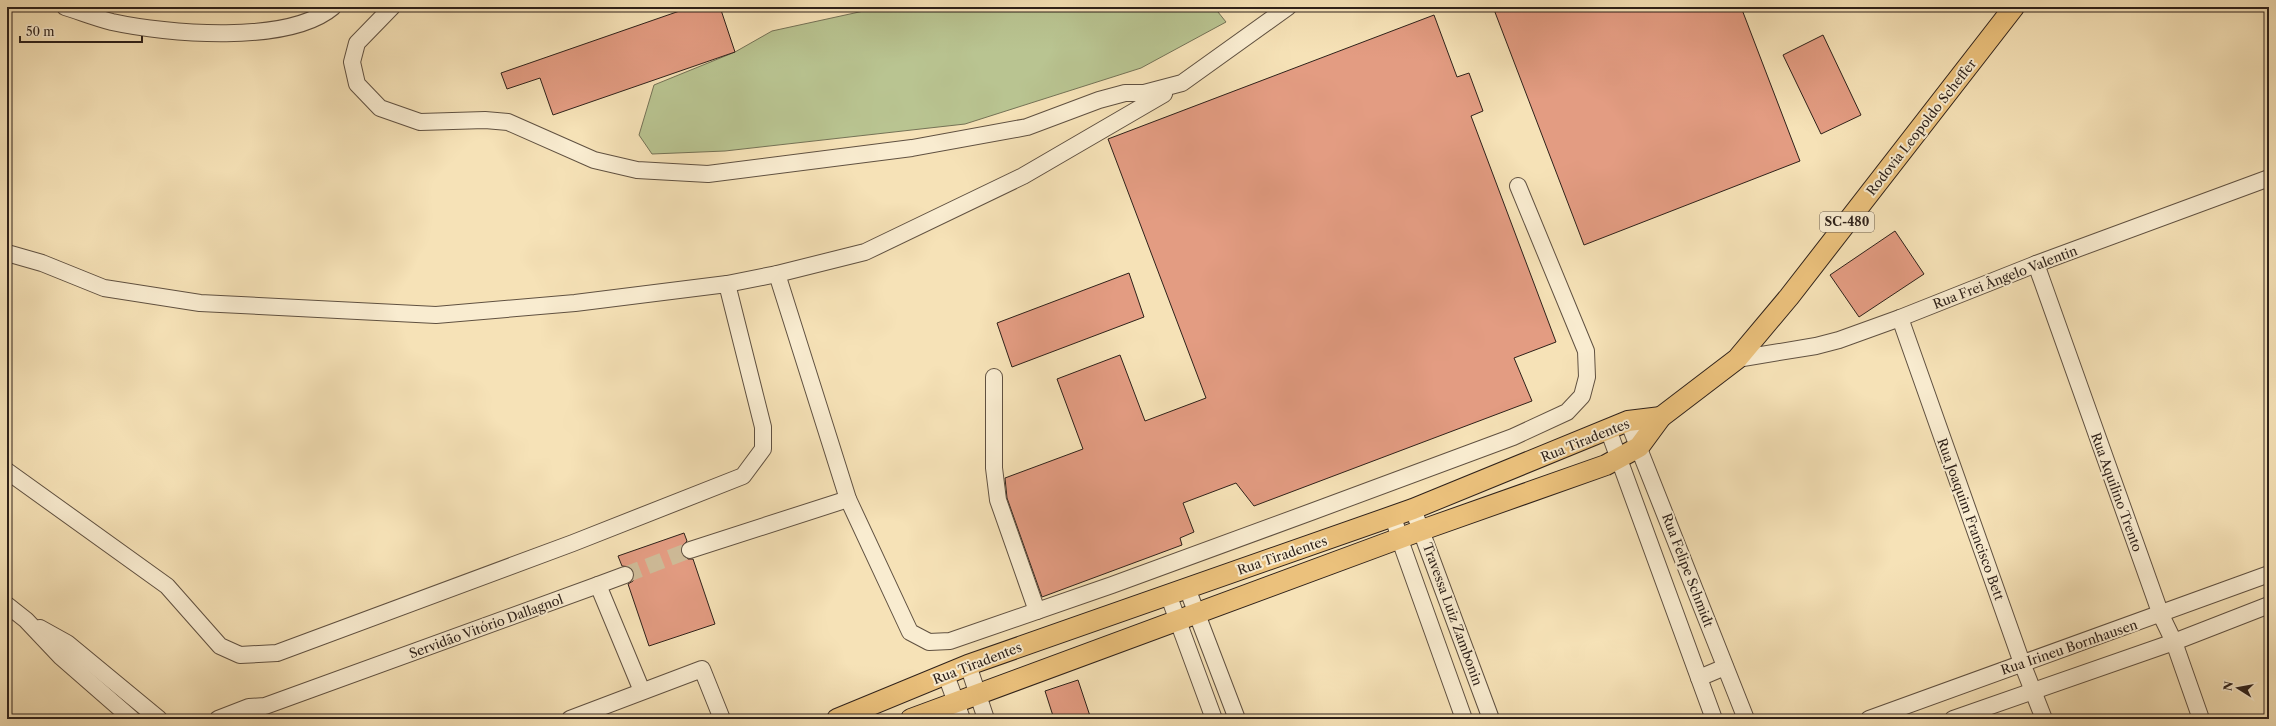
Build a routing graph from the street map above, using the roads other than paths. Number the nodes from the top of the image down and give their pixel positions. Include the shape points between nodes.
1 (65, 7) edge
2 (333, 7) edge
3 (392, 7) edge
4 (1288, 7) edge
5 (2014, 7) edge
6 (1182, 83) junction
7 (2269, 178) edge
8 (1518, 186) dead end
9 (7, 253) edge
10 (2036, 264) junction
11 (778, 274) junction
12 (727, 284) junction
13 (1900, 318) junction
14 (1737, 359) junction
15 (994, 377) dead end
16 (1661, 417) junction
17 (1628, 421) junction
18 (1608, 429) junction
19 (1639, 447) junction
20 (1620, 459) junction
21 (7, 470) edge
22 (848, 498) junction
23 (1413, 509) junction
24 (1393, 516) junction
25 (1422, 530) junction
26 (1400, 540) junction
27 (690, 550) tunnel mouth
28 (2269, 574) edge
29 (625, 575) tunnel mouth
30 (598, 586) junction
31 (1188, 588) junction
32 (1168, 594) junction
33 (7, 605) edge
34 (2269, 605) edge
35 (1037, 611) junction
36 (1198, 614) junction
37 (2161, 615) junction
38 (26, 620) junction
39 (1177, 622) junction
40 (1462, 641) junction
41 (2174, 642) junction
42 (1439, 649) junction
43 (2022, 663) junction
44 (968, 665) junction
45 (1725, 667) junction
46 (946, 675) junction
47 (1698, 678) junction
48 (2033, 690) junction
49 (642, 691) junction
50 (978, 693) junction
51 (265, 706) junction
52 (959, 711) edge
53 (1902, 713) edge
54 (132, 719) edge
55 (159, 719) edge
56 (218, 719) edge
57 (249, 719) edge
58 (570, 719) edge
59 (722, 719) edge
60 (837, 719) edge
61 (910, 719) edge
62 (986, 719) edge
63 (1214, 719) edge
64 (1237, 719) edge
65 (1464, 719) edge
66 (1491, 719) edge
67 (1714, 719) edge
68 (1746, 719) edge
69 (1870, 719) edge
70 (1953, 719) edge
71 (2044, 719) edge
72 (2201, 719) edge

1 - 2 street via 111,22 147,28 215,33 284,29 325,13
3 - 6 street via 357,44 352,62 357,84 380,108 420,122 508,122 594,160 637,170 708,174 912,148 1027,128 1099,100 1125,93 1144,93
4 - 6 street
5 - 14 main road, Rodovia Leopoldo Scheffer / SC-480 via 1789,298
6 - 11 street via 1023,176 865,252
7 - 10 street, Rua Frei Ângelo Valentin
8 - 35 street via 1586,351 1587,377 1582,396 1567,412 1506,439 1120,583
9 - 12 street via 42,263 104,288 200,303 436,315 575,303
10 - 13 street, Rua Frei Ângelo Valentin
10 - 37 street, Rua Aquilino Trento
11 - 12 street
11 - 22 street
12 - 21 street via 763,427 763,449 743,476 573,543 277,653 240,655 220,646 167,586
13 - 14 street, Rua Frei Ângelo Valentin via 1816,346
13 - 43 street, Rua Joaquim Francisco Bett
14 - 16 main road, Rodovia Leopoldo Scheffer / SC-480
15 - 35 street via 994,468 998,500
16 - 17 main road, Rua Tiradentes
16 - 19 main road, Rua Tiradentes
17 - 18 main road, Rua Tiradentes
17 - 19 street, Rua Felipe Schmidt
18 - 20 street, Rua Felipe Schmidt
18 - 23 main road, Rua Tiradentes
19 - 20 main road, Rua Tiradentes
19 - 45 street, Rua Felipe Schmidt
20 - 25 main road, Rua Tiradentes
20 - 47 street, Rua Felipe Schmidt
22 - 27 street
22 - 35 street via 910,632 929,642 950,641
23 - 24 main road, Rua Tiradentes
23 - 25 street, Travessa Luiz Zambonin
24 - 26 street, Travessa Luiz Zambonin
24 - 31 main road, Rua Tiradentes
25 - 26 main road, Rua Tiradentes
25 - 40 street, Travessa Luiz Zambonin
26 - 36 main road, Rua Tiradentes
26 - 42 street, Travessa Luiz Zambonin
28 - 37 street, Rua Irineu Bornhausen
29 - 30 street, Servidão Vitório Dallagnol
30 - 49 street
30 - 51 street, Servidão Vitório Dallagnol
31 - 32 main road, Rua Tiradentes
31 - 36 street
32 - 39 street
32 - 44 main road, Rua Tiradentes
33 - 38 street
34 - 41 street
36 - 39 main road, Rua Tiradentes
36 - 64 street
37 - 41 street, Rua Aquilino Trento
37 - 43 street, Rua Irineu Bornhausen
38 - 54 street via 61,657
38 - 55 street via 67,643
39 - 50 main road, Rua Tiradentes
39 - 63 street
40 - 42 street
40 - 66 street, Travessa Luiz Zambonin
41 - 48 street
41 - 72 street, Rua Aquilino Trento
42 - 65 street, Travessa Luiz Zambonin
43 - 48 street, Rua Joaquim Francisco Bett
43 - 53 street, Rua Irineu Bornhausen
44 - 46 main road, Rua Tiradentes
44 - 50 street
45 - 47 street
45 - 68 street, Rua Felipe Schmidt
46 - 52 street
46 - 60 main road, Rua Tiradentes
47 - 67 street, Rua Felipe Schmidt
48 - 70 street
48 - 71 street, Rua Joaquim Francisco Bett
49 - 58 street
49 - 59 street via 702,669
50 - 52 main road, Rua Tiradentes
50 - 62 street
51 - 56 street via 249,707
51 - 57 street
52 - 61 main road, Rua Tiradentes
53 - 69 street, Rua Irineu Bornhausen

